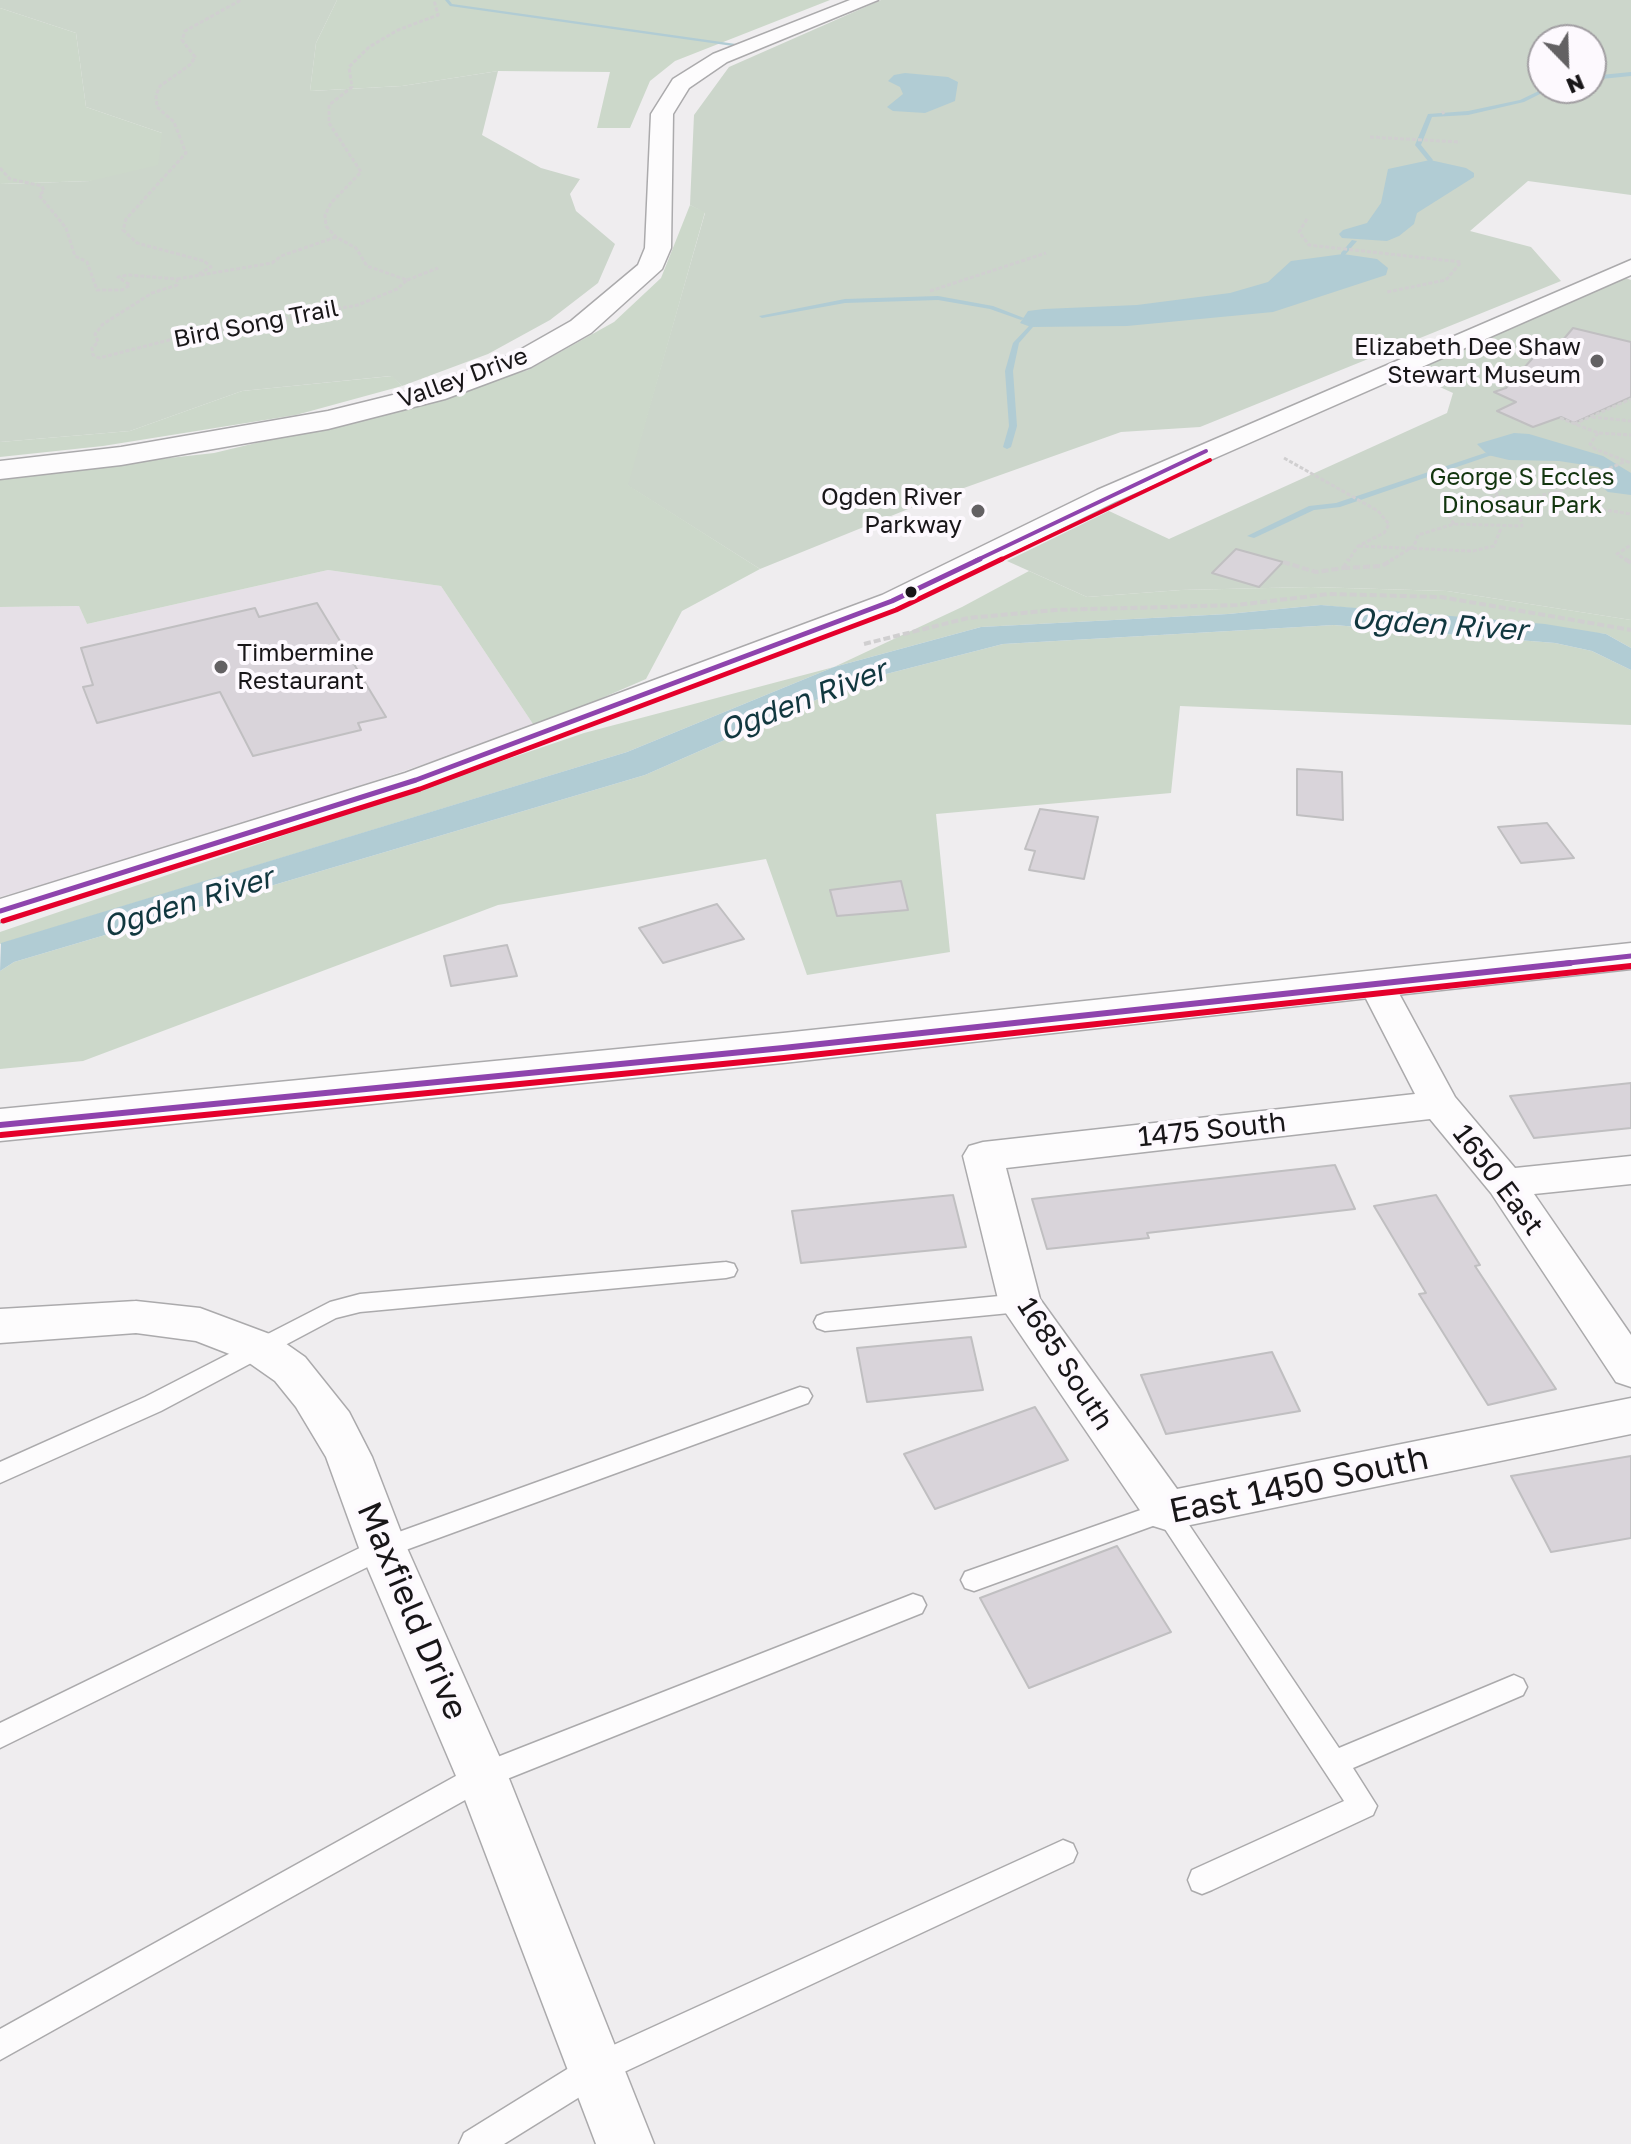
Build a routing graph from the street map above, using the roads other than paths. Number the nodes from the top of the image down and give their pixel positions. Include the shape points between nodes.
1 (868, 0) edge
2 (1631, 267) edge
3 (0, 470) edge
4 (0, 911) edge
5 (1631, 956) edge
6 (1376, 983) junction
7 (1440, 1105) junction
8 (0, 1125) edge
9 (983, 1156) joint
10 (1631, 1170) edge
11 (1505, 1183) junction
12 (726, 1270) dead end
13 (1020, 1303) junction
14 (825, 1322) dead end
15 (0, 1326) edge
16 (260, 1348) junction
17 (1631, 1370) edge
18 (800, 1396) dead end
19 (1631, 1416) edge
20 (0, 1473) edge
21 (1166, 1511) junction
22 (383, 1548) junction
23 (974, 1580) dead end
24 (913, 1605) dead end
25 (1514, 1687) dead end
26 (0, 1736) edge
27 (1334, 1763) junction
28 (482, 1776) junction
29 (1063, 1853) dead end
30 (1202, 1880) dead end
31 (0, 2045) edge
32 (596, 2069) junction
33 (475, 2144) edge
34 (625, 2144) edge

1 - 3 street, Valley Drive via 720,58 681,84 662,114 658,248 649,269 581,327 521,361 435,393 328,420 152,452
2 - 4 street via 1106,496 892,601 416,780
5 - 6 street
6 - 7 street, 1650 East
6 - 8 street
7 - 9 street, 1475 South
7 - 11 street, 1650 East
9 - 13 street, 1685 South
10 - 11 street
11 - 17 street, 1650 East
12 - 16 lane via 360,1303 330,1311
13 - 14 lane
13 - 21 street, 1685 South
15 - 16 street, Maxfield Drive via 136,1317 200,1325
16 - 20 lane via 153,1404
16 - 22 street, Maxfield Drive via 290,1369 333,1425
18 - 22 lane
19 - 21 street, East 1450 South
21 - 23 lane, East 1450 South
21 - 27 lane
22 - 26 lane
22 - 28 street, Maxfield Drive
24 - 28 lane
25 - 27 lane
27 - 30 lane via 1363,1806
28 - 31 lane
28 - 32 street, Maxfield Drive
29 - 32 lane
32 - 33 lane
32 - 34 street, Maxfield Drive

